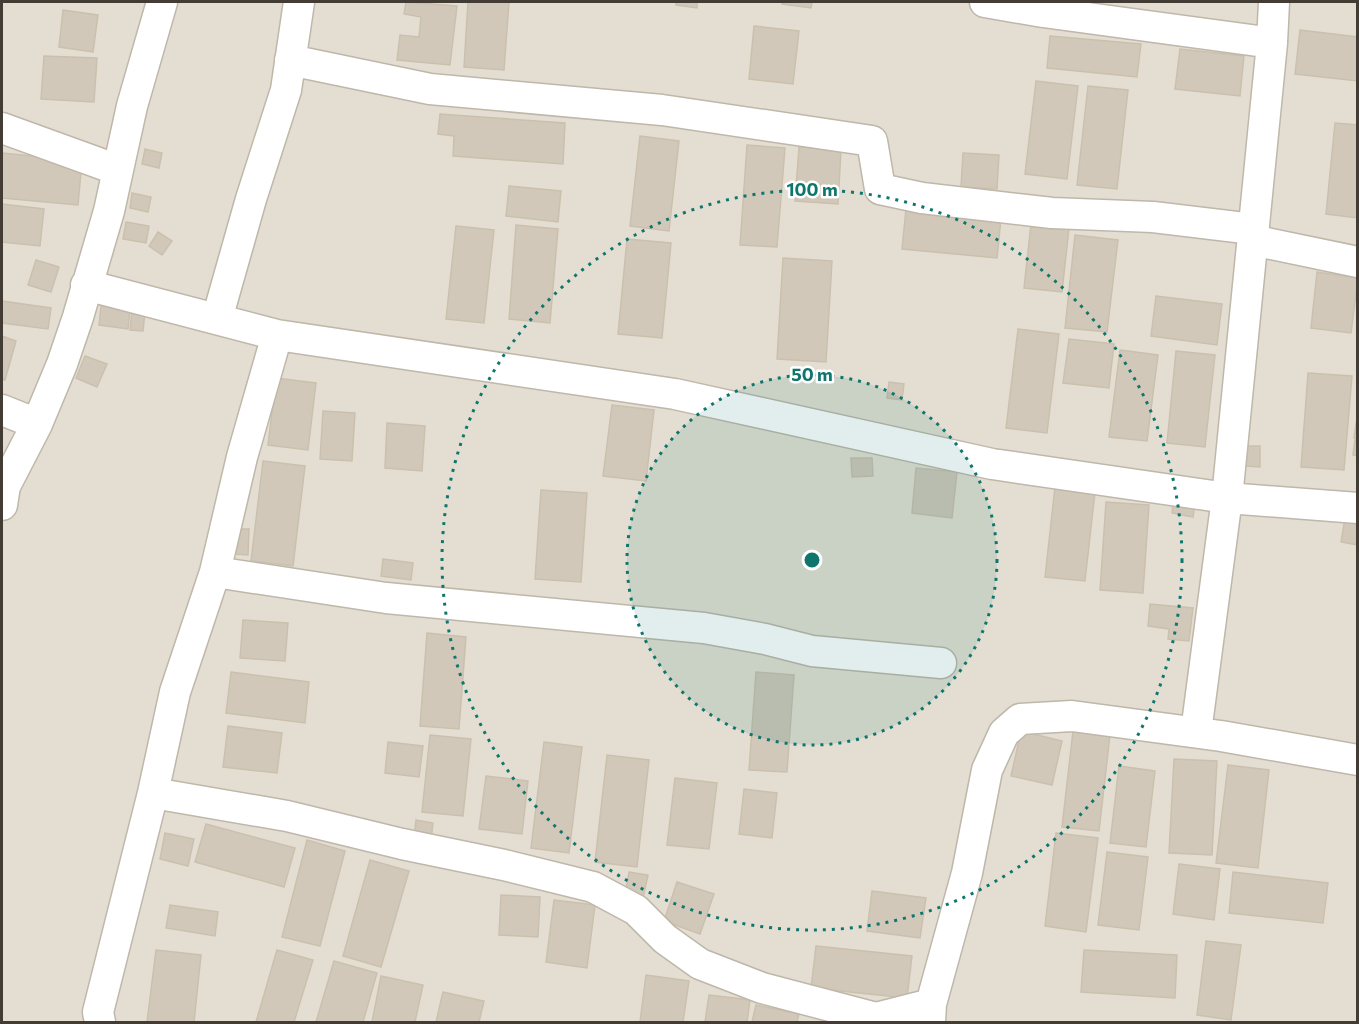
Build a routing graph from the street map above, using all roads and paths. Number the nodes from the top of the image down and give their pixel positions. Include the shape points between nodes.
1 (162, 2) edge
2 (299, 2) edge
3 (985, 2) edge
4 (1274, 2) edge
5 (1272, 43) junction
6 (290, 60) junction
7 (2, 128) edge
8 (118, 170) junction
9 (1253, 234) junction
10 (1358, 262) edge
11 (86, 285) junction
12 (217, 319) junction
13 (277, 335) junction
14 (2, 410) edge
15 (37, 424) junction
16 (1227, 498) junction
17 (2, 505) edge
18 (1358, 508) edge
19 (215, 572) junction
20 (941, 663) dead end
21 (1196, 732) junction
22 (1358, 760) edge
23 (153, 794) junction
24 (931, 1013) edge
25 (99, 1023) edge

1 - 8 street
2 - 6 street
3 - 5 street
4 - 5 street
5 - 9 street
6 - 9 street via 429,89 662,110 872,141 880,189 922,198 1052,213 1153,217
6 - 12 street via 286,90
7 - 8 street
8 - 11 street
9 - 10 street
9 - 16 street
11 - 12 street
11 - 15 street via 62,364
12 - 13 street
13 - 16 street via 675,394 992,464
13 - 19 street
14 - 15 street
15 - 17 street via 5,486
16 - 18 street
16 - 21 street
19 - 20 street via 386,598 704,628 812,651
19 - 23 street via 175,692
21 - 22 street
21 - 24 street via 1072,716 1020,720 1004,733 987,770 967,873
23 - 24 street via 287,816 593,887 636,910 665,939 700,964 762,988 876,1018
23 - 25 street via 98,1012

